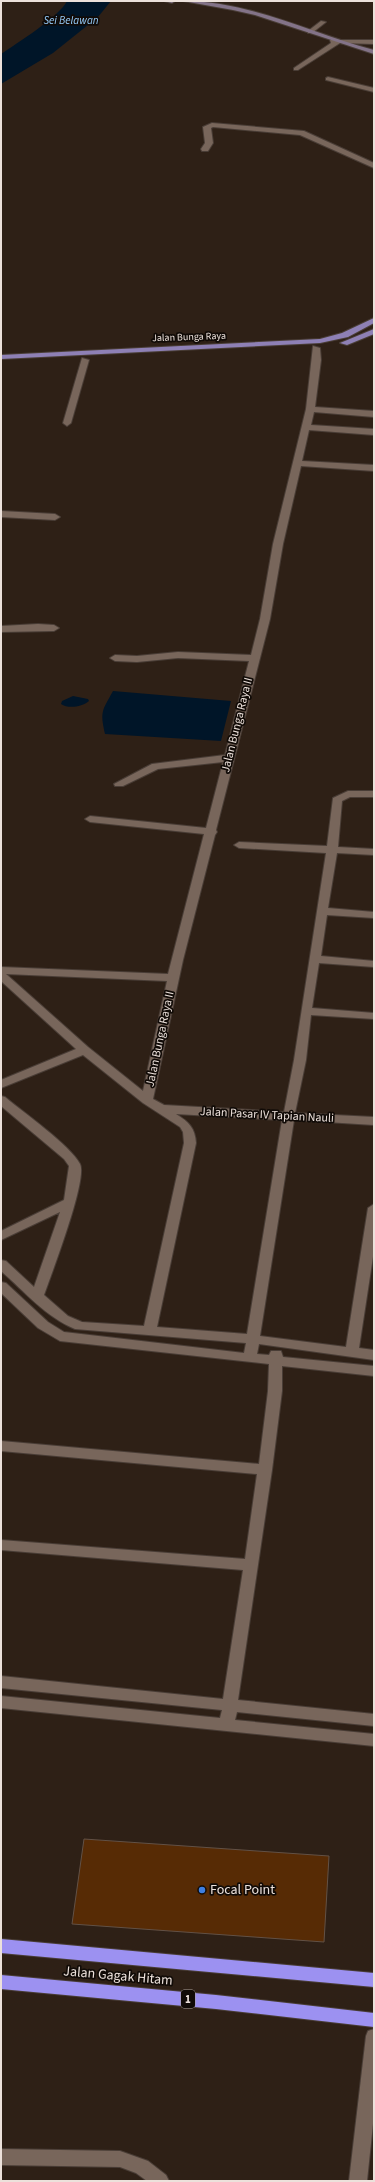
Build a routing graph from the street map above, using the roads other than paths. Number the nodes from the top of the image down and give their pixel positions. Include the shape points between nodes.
1 (168, 1) edge
2 (172, 1) edge
3 (186, 1) edge
4 (323, 22) dead end
5 (310, 32) junction
6 (334, 42) junction
7 (374, 42) edge
8 (374, 52) edge
9 (296, 69) dead end
10 (328, 79) dead end
11 (374, 90) edge
12 (205, 149) dead end
13 (374, 166) edge
14 (374, 320) edge
15 (374, 331) edge
16 (316, 348) junction
17 (103, 356) junction
18 (1, 357) edge
19 (85, 360) junction
20 (1, 364) edge
21 (310, 409) junction
22 (374, 414) edge
23 (67, 423) dead end
24 (306, 427) junction
25 (374, 432) edge
26 (296, 464) junction
27 (374, 468) edge
28 (1, 514) edge
29 (55, 517) dead end
30 (54, 628) dead end
31 (1, 629) edge
32 (115, 658) dead end
33 (254, 658) junction
34 (229, 758) junction
35 (119, 784) dead end
36 (374, 794) edge
37 (90, 819) dead end
38 (212, 832) junction
39 (239, 845) dead end
40 (332, 850) junction
41 (374, 852) edge
42 (322, 911) junction
43 (374, 915) edge
44 (314, 959) junction
45 (374, 964) edge
46 (1, 970) edge
47 (1, 975) edge
48 (173, 978) junction
49 (306, 1011) junction
50 (374, 1016) edge
51 (84, 1050) junction
52 (1, 1084) edge
53 (1, 1100) edge
54 (147, 1100) junction
55 (160, 1109) junction
56 (289, 1115) junction
57 (374, 1121) edge
58 (70, 1202) junction
59 (374, 1208) edge
60 (1, 1236) edge
61 (1, 1264) edge
62 (1, 1286) edge
63 (38, 1298) junction
64 (149, 1332) junction
65 (252, 1339) junction
66 (277, 1343) junction
67 (352, 1351) junction
68 (374, 1354) edge
69 (250, 1358) junction
70 (276, 1360) junction
71 (374, 1371) edge
72 (1, 1446) edge
73 (265, 1470) junction
74 (1, 1545) edge
75 (252, 1565) junction
76 (1, 1682) edge
77 (1, 1702) edge
78 (231, 1705) junction
79 (374, 1720) edge
80 (228, 1725) junction
81 (374, 1740) edge
82 (1, 1946) edge
83 (374, 1980) edge
84 (1, 1982) edge
85 (374, 2020) edge
86 (374, 2036) edge
87 (1, 2157) edge
88 (160, 2181) edge
89 (358, 2181) edge

1 - 2 main road
3 - 5 main road via 218,3
4 - 5 street
5 - 6 main road
6 - 7 street
6 - 8 main road
6 - 9 street
10 - 11 street
12 - 13 street via 208,144 207,127 212,125 285,131 310,136
14 - 17 main road, Jalan Bunga Raya via 345,335 320,341
15 - 16 main road, Jalan Bunga Raya via 353,341
16 - 17 main road, Jalan Bunga Raya
16 - 21 street, Jalan Bunga Raya II via 317,360
17 - 18 main road, Jalan Bunga Raya
17 - 19 main road, Jalan Bunga Raya
19 - 20 main road, Jalan Bunga Raya
19 - 23 street
21 - 22 street
21 - 24 street, Jalan Bunga Raya II
24 - 25 street
24 - 26 street, Jalan Bunga Raya II
26 - 27 street
26 - 33 street, Jalan Bunga Raya II via 265,618
28 - 29 street
30 - 31 street via 38,626
32 - 33 street via 137,659 178,655
33 - 34 street, Jalan Bunga Raya II
34 - 35 street via 156,766
34 - 38 street, Jalan Bunga Raya II
36 - 40 street via 348,794 337,800
37 - 38 street
38 - 48 street, Jalan Bunga Raya II
39 - 40 street
40 - 41 street
40 - 42 street
42 - 43 street
42 - 44 street
44 - 45 street
44 - 49 street
46 - 48 street
47 - 51 street
48 - 54 street, Jalan Bunga Raya II
49 - 50 street
49 - 56 street
51 - 52 street
51 - 54 street
53 - 58 street via 73,1161 75,1166
54 - 55 street
55 - 56 street, Jalan Pasar IV Tapian Nauli
55 - 64 street via 184,1124 189,1132 190,1143
56 - 57 street, Jalan Pasar IV Tapian Nauli
56 - 65 street
58 - 60 street
58 - 63 street
59 - 67 street
61 - 63 street
62 - 69 street via 60,1336
63 - 64 street via 63,1319 80,1326
64 - 65 street
65 - 66 street
65 - 69 street
66 - 67 street
66 - 70 street
67 - 68 street
69 - 70 street
70 - 71 street
70 - 73 street via 275,1391
72 - 73 street
73 - 75 street
74 - 75 street
75 - 78 street
76 - 78 street
77 - 80 street
78 - 79 street
78 - 80 street
80 - 81 street
82 - 83 highway, Jalan Gagak Hitam
84 - 85 highway, Jalan Gagak Hitam / 1
86 - 89 street
87 - 88 street via 120,2159 142,2167

